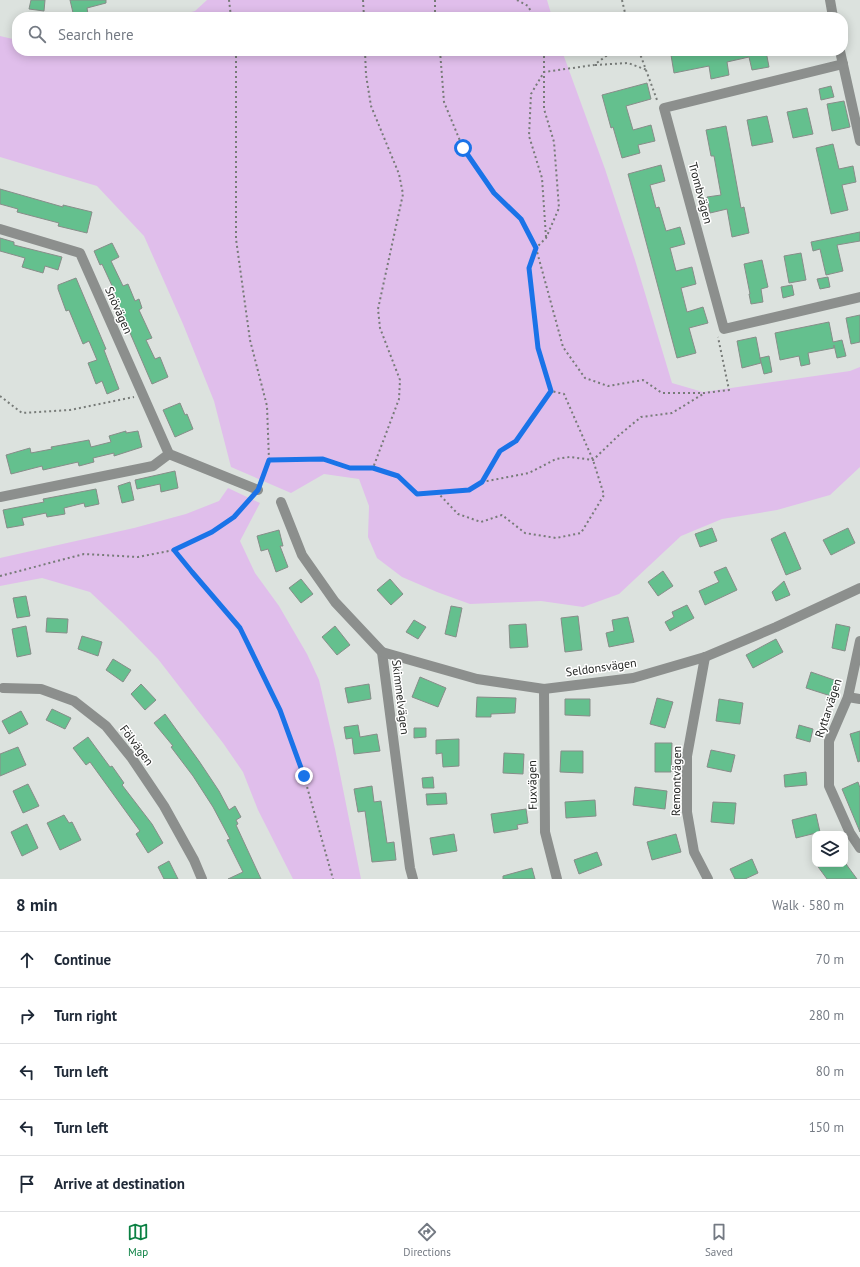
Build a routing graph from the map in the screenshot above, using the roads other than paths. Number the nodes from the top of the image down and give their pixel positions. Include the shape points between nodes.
1 (830, 0) edge
2 (832, 12) edge
3 (841, 56) edge
4 (843, 64) junction
5 (860, 141) edge
6 (0, 229) edge
7 (860, 297) edge
8 (169, 454) junction
9 (258, 490) road end
10 (0, 497) edge
11 (281, 502) dead end
12 (860, 588) edge
13 (860, 640) edge
14 (382, 652) junction
15 (704, 657) junction
16 (1, 687) edge
17 (544, 689) junction
18 (848, 697) junction
19 (860, 699) edge
20 (860, 848) edge
21 (202, 879) edge
22 (412, 879) edge
23 (557, 879) edge
24 (708, 879) edge

1 - 2 street
3 - 4 street
4 - 5 street
4 - 7 street, Trombvägen via 664,108 724,329
6 - 8 street, Snövägen via 80,253
8 - 9 street
8 - 10 street via 154,466
11 - 14 street, Skimmelvägen via 302,555 335,602
12 - 15 street, Seldonsvägen
13 - 18 street, Ryttarvägen
14 - 17 street, Seldonsvägen via 477,679
14 - 22 street, Skimmelvägen
15 - 17 street, Seldonsvägen via 633,678
15 - 24 street, Remontvägen via 687,756 687,812 694,852
16 - 21 street, Fölvägen via 41,689 74,701 106,726 131,757 164,806
17 - 23 street, Fuxvägen via 545,832
18 - 19 street
18 - 20 street, Ryttarvägen via 829,741 828,786 850,833

